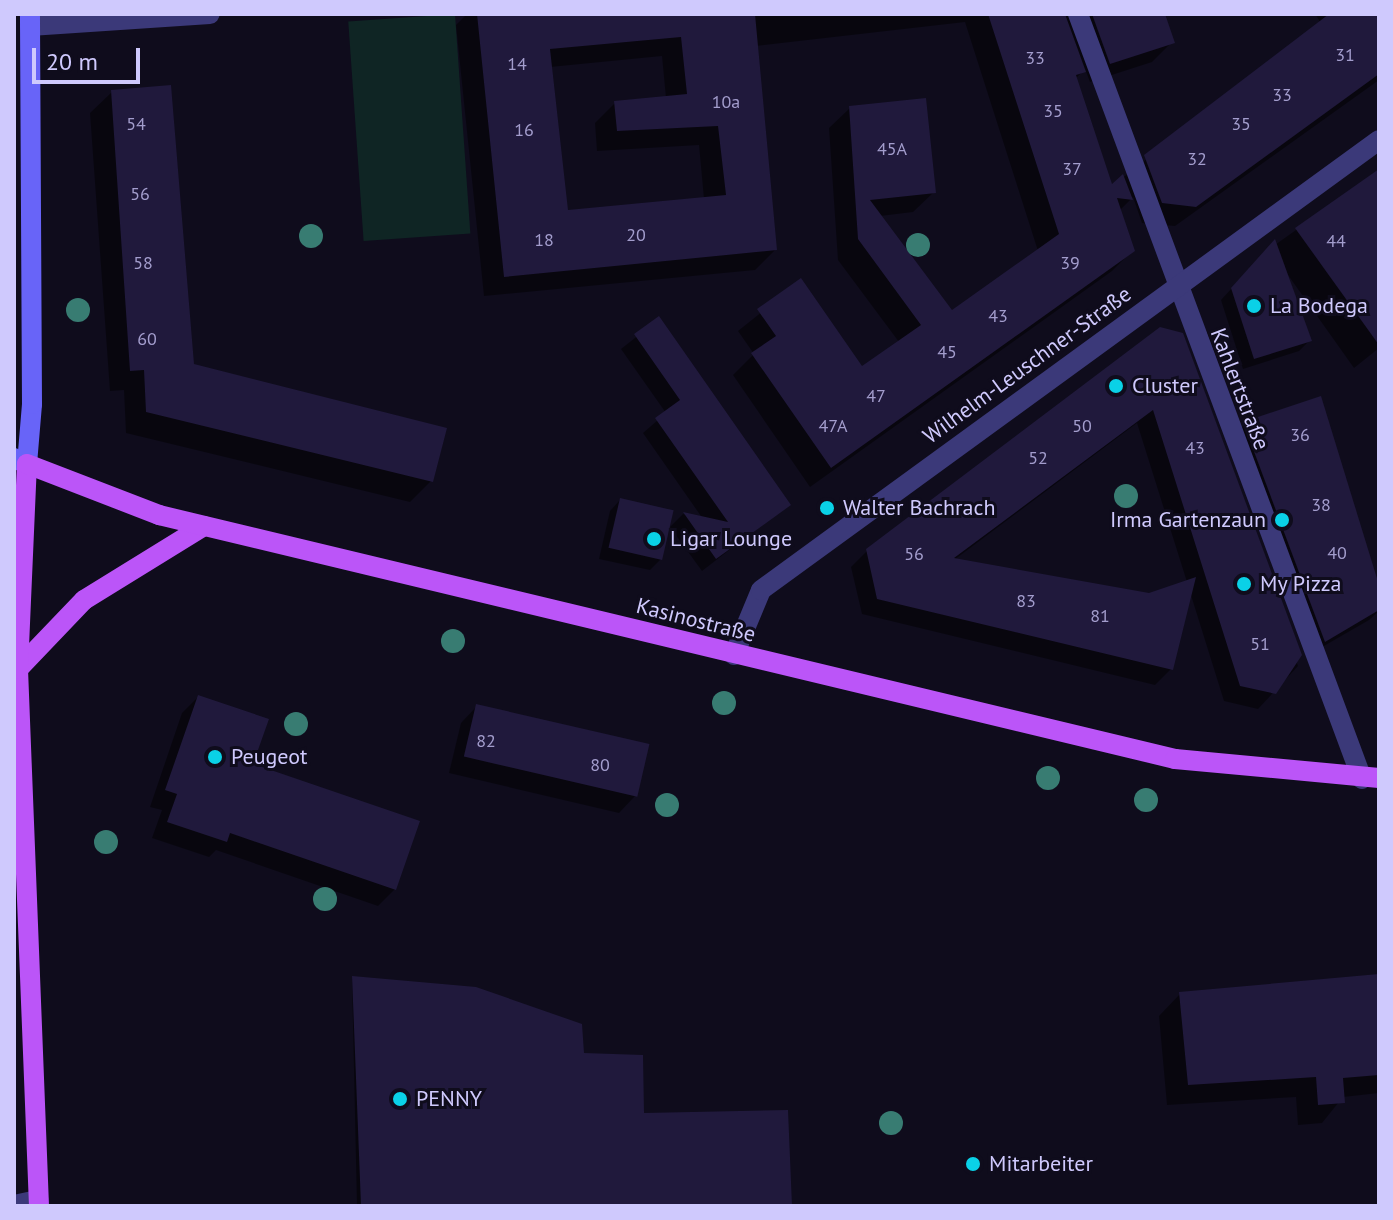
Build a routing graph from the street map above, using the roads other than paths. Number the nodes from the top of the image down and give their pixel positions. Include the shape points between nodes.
1 (210, 14) edge
2 (1078, 14) edge
3 (30, 20) edge
4 (1379, 140) edge
5 (1175, 287) junction
6 (20, 461) edge
7 (204, 526) junction
8 (734, 655) junction
9 (18, 669) junction
10 (1370, 779) edge
11 (39, 1203) edge
12 (14, 1205) edge

1 - 3 street
2 - 5 street, Kahlertstraße
3 - 6 street via 34,328
4 - 5 street, Wilhelm-Leuschner-Straße
5 - 8 street, Wilhelm-Leuschner-Straße via 761,590
5 - 10 street, Kahlertstraße
6 - 7 main road, Kasinostraße
6 - 9 main road
7 - 8 main road, Kasinostraße
7 - 9 main road via 84,600
8 - 10 main road, Kasinostraße via 1175,759
9 - 11 main road
11 - 12 street

